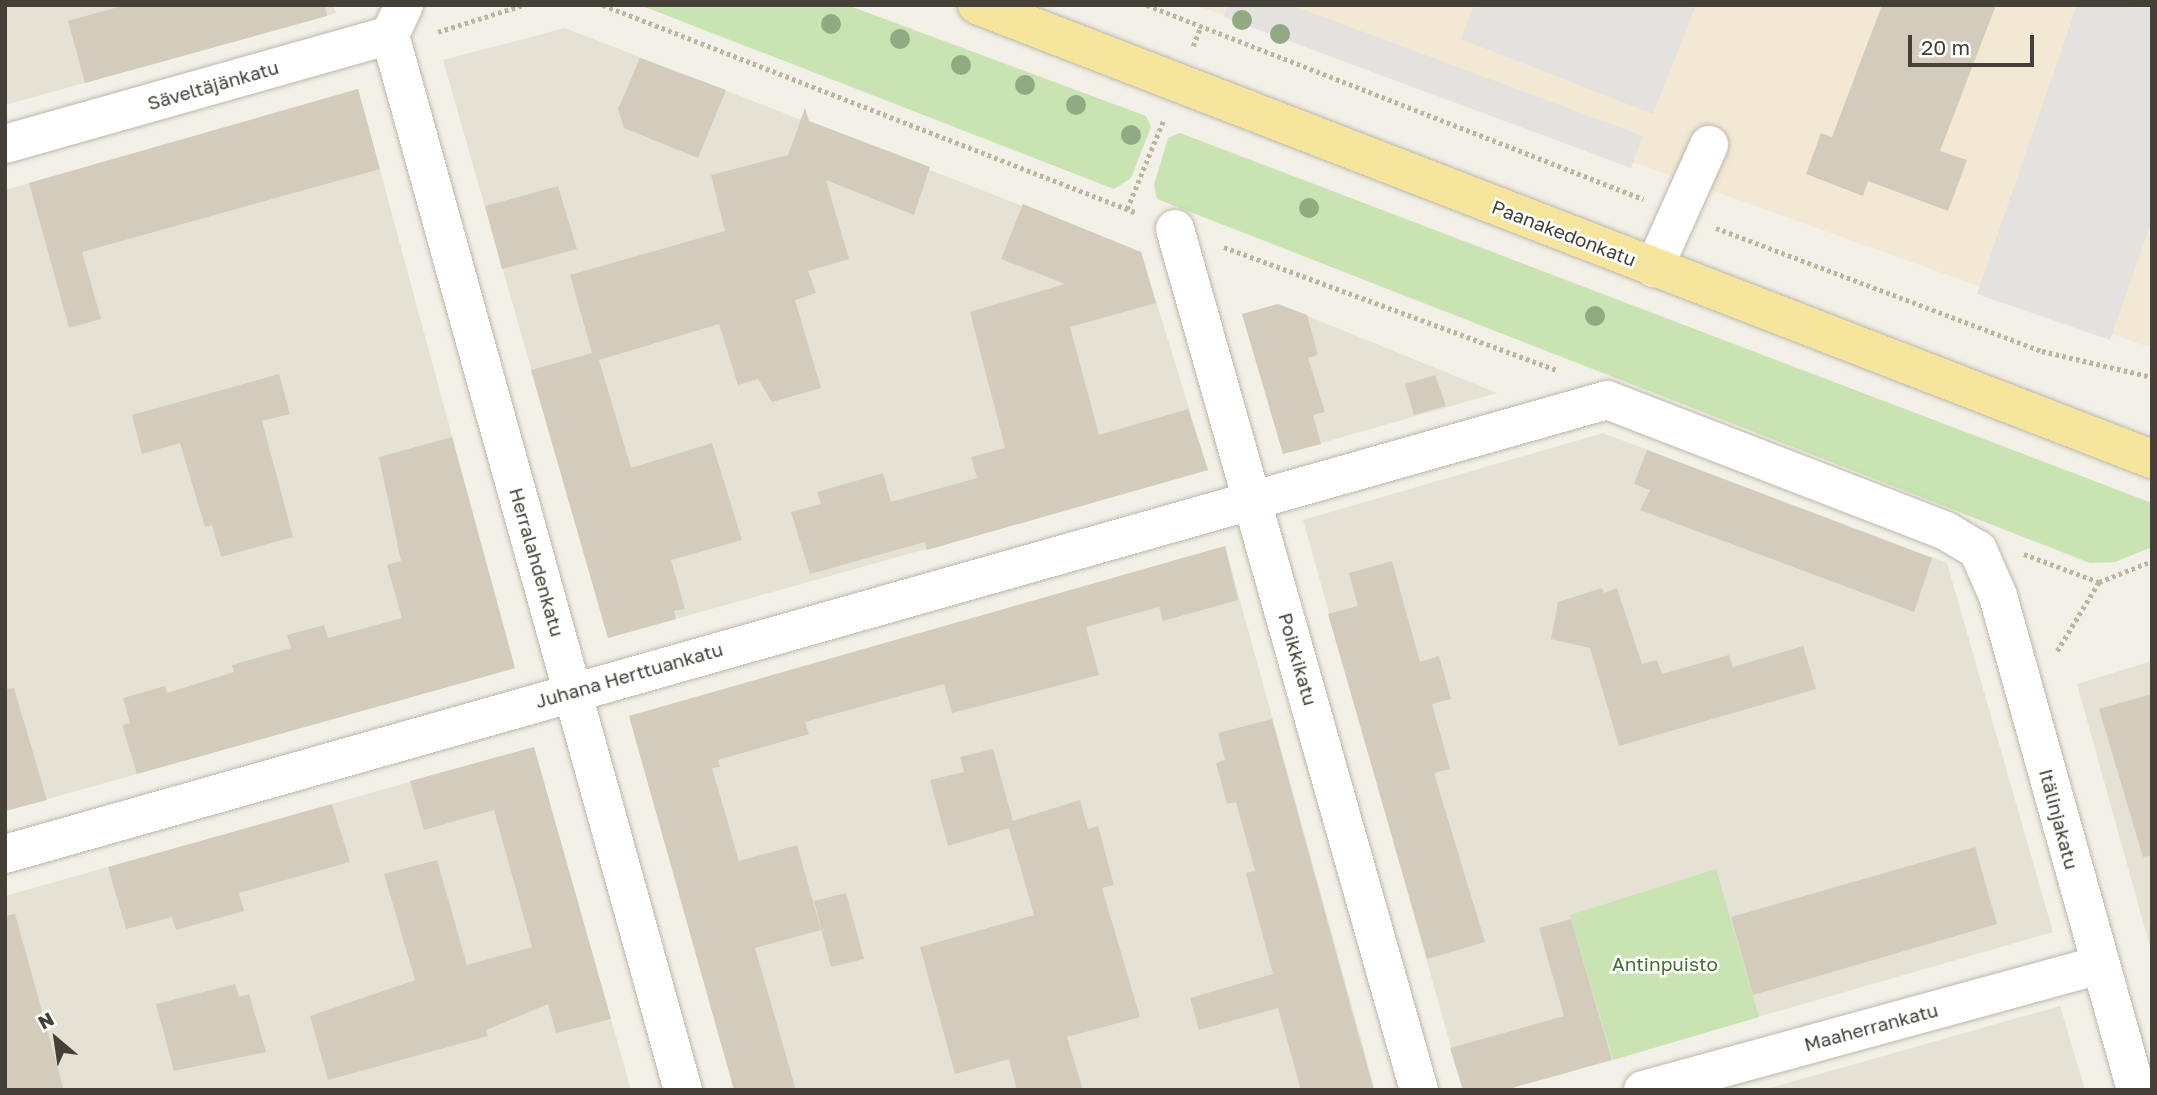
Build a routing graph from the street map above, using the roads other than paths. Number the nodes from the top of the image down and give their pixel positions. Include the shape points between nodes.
1 (977, 5) edge
2 (397, 20) edge
3 (5, 144) edge
4 (1709, 145) dead end
5 (1175, 229) road end
6 (1654, 268) junction
7 (2152, 459) edge
8 (1252, 498) junction
9 (573, 691) junction
10 (5, 854) edge
11 (2099, 965) junction
12 (682, 1090) edge
13 (1419, 1090) edge
14 (1643, 1090) edge
15 (2136, 1090) edge

1 - 6 main road, Paanakedonkatu
2 - 3 street, Säveltäjänkatu
2 - 9 street, Herralahdenkatu
4 - 6 street
5 - 8 street, Poikkikatu
6 - 7 main road, Paanakedonkatu
8 - 9 street, Juhana Herttuankatu
8 - 11 street, Itälinjakatu via 1606,400 1946,531 1978,550 1998,596
8 - 13 street, Poikkikatu
9 - 10 street, Juhana Herttuankatu
9 - 12 street, Herralahdenkatu
11 - 14 street, Maaherrankatu
11 - 15 street, Itälinjakatu

